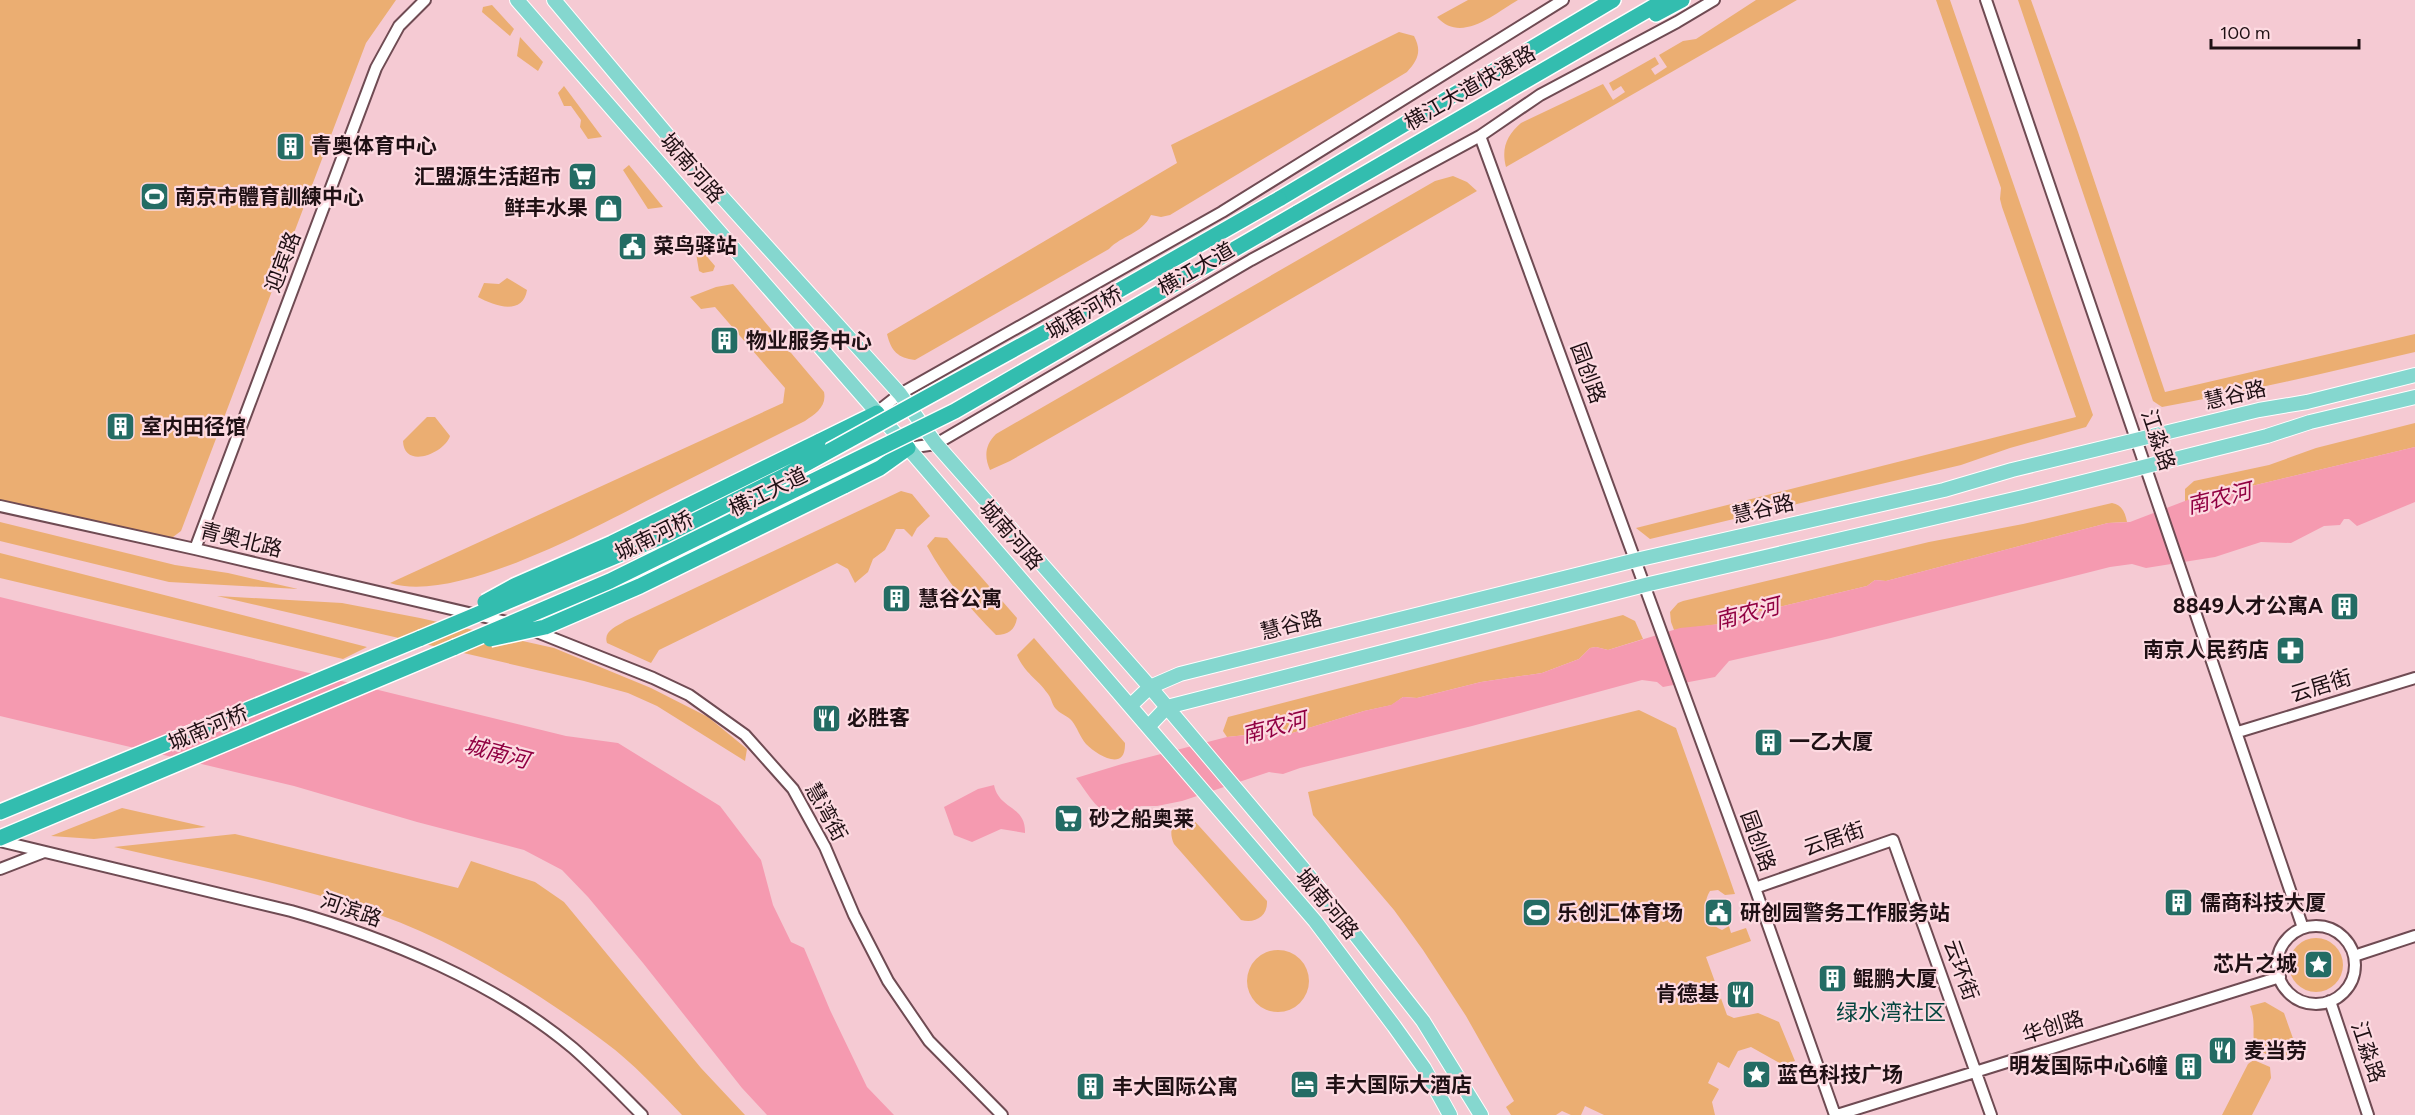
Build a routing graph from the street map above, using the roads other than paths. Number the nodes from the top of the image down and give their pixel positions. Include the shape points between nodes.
1 (425, 0) edge
2 (517, 0) edge
3 (554, 0) edge
4 (1563, 0) edge
5 (1604, 0) edge
6 (1613, 0) edge
7 (1665, 0) edge
8 (1682, 0) edge
9 (1714, 0) edge
10 (1986, 0) edge
11 (1554, 33) junction
12 (1578, 51) junction
13 (1480, 136) junction
14 (1279, 199) joint
15 (1297, 213) joint
16 (2415, 375) edge
17 (900, 394) junction
18 (2415, 397) edge
19 (877, 413) junction
20 (2137, 440) junction
21 (936, 444) junction
22 (908, 448) junction
23 (2146, 465) junction
24 (0, 506) edge
25 (195, 549) junction
26 (1636, 560) junction
27 (1645, 585) junction
28 (473, 613) junction
29 (525, 627) junction
30 (421, 638) junction
31 (455, 647) junction
32 (2415, 678) edge
33 (1150, 687) junction
34 (1130, 706) junction
35 (1167, 707) junction
36 (1148, 727) junction
37 (2238, 732) junction
38 (0, 812) edge
39 (0, 839) edge
40 (1893, 840) joint
41 (45, 852) junction
42 (0, 869) edge
43 (1755, 888) junction
44 (2303, 928) junction
45 (2415, 936) edge
46 (2354, 956) junction
47 (2280, 977) junction
48 (2330, 1001) junction
49 (1975, 1071) junction
50 (642, 1115) edge
51 (1002, 1115) edge
52 (1450, 1115) edge
53 (1481, 1115) edge
54 (1836, 1115) edge
55 (1992, 1115) edge
56 (2368, 1115) edge

1 - 25 street, 迎宾路 via 399,26 376,68
2 - 19 main road, 城南河路
3 - 17 main road, 城南河路 via 686,156
4 - 17 street, 横江大道 via 1222,212
5 - 11 highway
6 - 11 highway, 横江大道快速路
7 - 12 highway, 横江大道快速路
8 - 12 highway
9 - 13 street, 横江大道 via 1540,95
10 - 20 street, 江淼路
11 - 14 highway, 横江大道快速路
12 - 15 highway, 横江大道快速路
13 - 21 street, 横江大道 via 1251,260
13 - 26 street, 园创路
14 - 30 highway, 城南河桥, bridge via 784,476 666,535
15 - 31 highway, 城南河桥, bridge via 955,411 610,581
16 - 20 main road, 慧谷路
17 - 19 street, 横江大道
17 - 21 main road, 城南河路
18 - 23 main road
19 - 22 main road, 城南河路
19 - 28 street, 横江大道 via 823,447 712,503
19 - 30 highway, bridge via 612,543 516,585
20 - 23 street, 江淼路
20 - 26 main road, 慧谷路 via 1944,490
21 - 22 street, 横江大道
21 - 33 main road, 城南河路
22 - 29 street, 横江大道 via 874,460 654,570
22 - 31 highway, bridge via 880,468 640,586 545,627
22 - 34 main road, 城南河路
23 - 27 main road
23 - 37 street, 江淼路
24 - 25 street, 青奥北路
25 - 28 street, 青奥北路
26 - 27 street, 园创路
26 - 33 main road, 慧谷路 via 1192,671
27 - 35 main road
27 - 43 street, 园创路
28 - 29 street, 青奥北路
29 - 51 street, 慧湾街 via 689,695 745,735 793,789 888,981 929,1041
30 - 38 highway, 城南河桥
31 - 39 highway, 城南河桥
32 - 37 street, 云居街
33 - 34 main road, 慧谷路
33 - 35 main road, 城南河路
34 - 36 main road, 城南河路
35 - 36 main road
35 - 53 main road, 城南河路 via 1306,872 1423,1021
36 - 52 main road, 城南河路 via 1347,961 1424,1068
37 - 44 street, 江淼路
39 - 41 street, 河滨路
40 - 43 street, 云居街
40 - 49 street, 云环街
41 - 42 street
41 - 50 street, 河滨路 via 329,922 415,955 488,991 572,1047
43 - 54 street, 园创路
44 - 46 street via 2330,928 2350,945
44 - 47 street via 2283,945 2278,956
45 - 46 street
46 - 48 street via 2355,971 2350,984 2343,994
47 - 48 street via 2287,991 2297,998 2308,1003
47 - 49 street, 华创路
48 - 56 street, 江淼路
49 - 54 street, 华创路
49 - 55 street, 云环街

